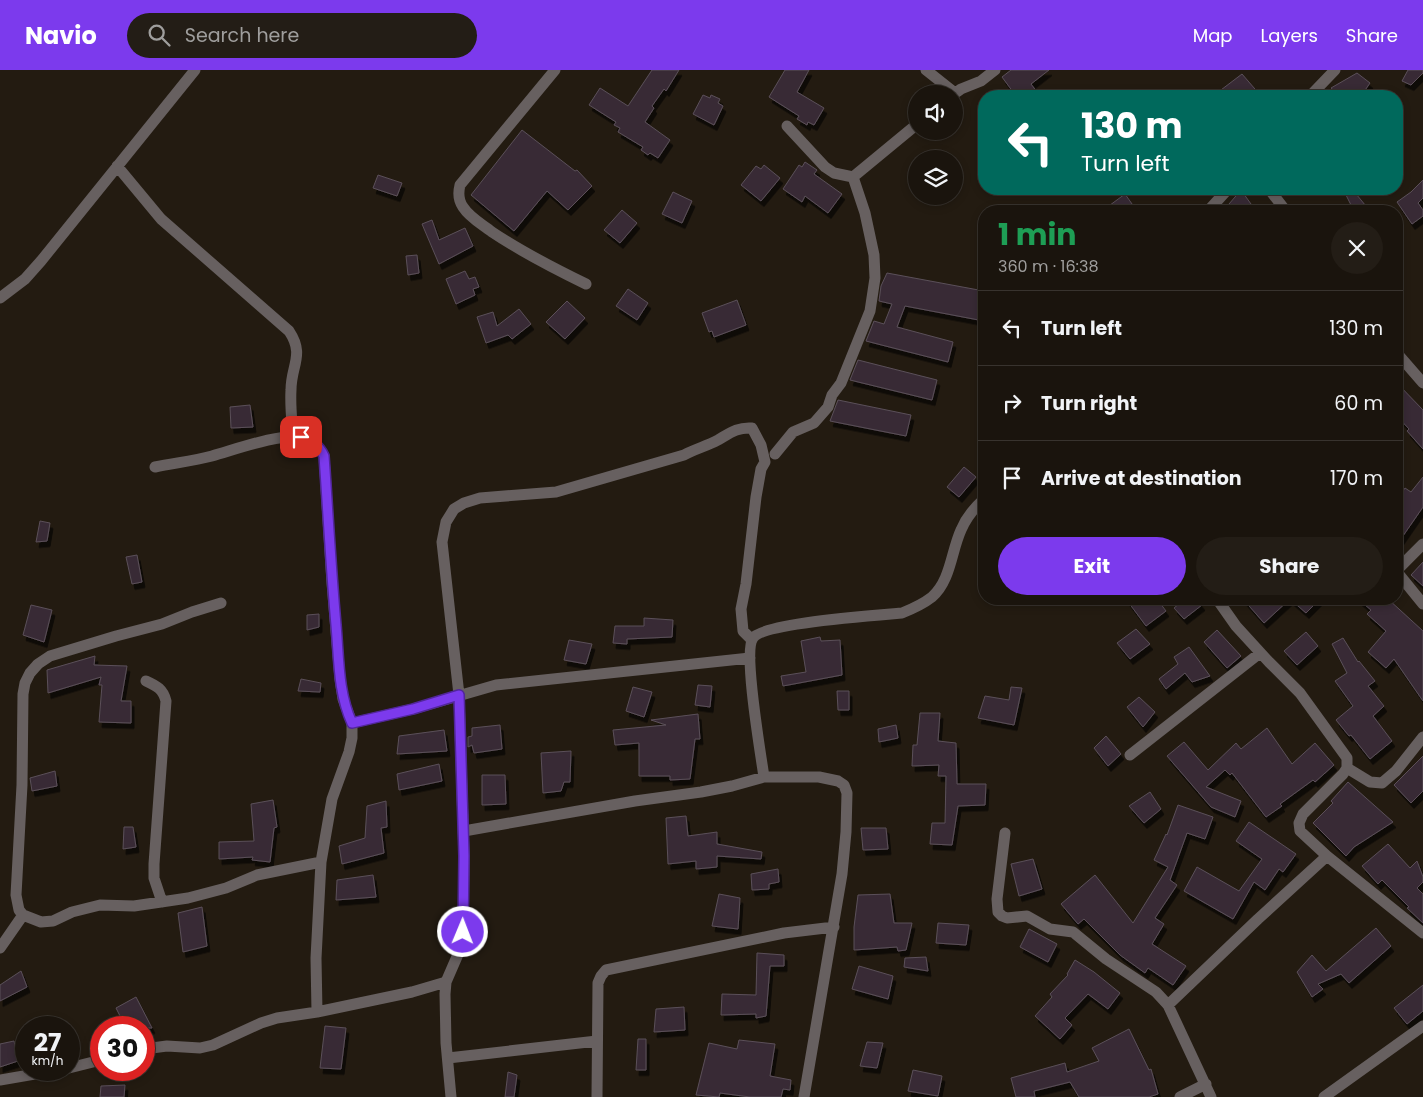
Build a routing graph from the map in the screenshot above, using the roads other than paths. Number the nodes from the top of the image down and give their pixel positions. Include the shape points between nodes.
1 (195, 70) edge
2 (556, 70) edge
3 (926, 70) edge
4 (995, 70) edge
5 (1335, 70) edge
6 (944, 85) edge
7 (963, 88) edge
8 (1316, 90) edge
9 (787, 126) dead end
10 (908, 132) edge
11 (117, 166) junction
12 (853, 177) junction
13 (1223, 195) edge
14 (1274, 195) edge
15 (1213, 205) edge
16 (1281, 205) edge
17 (586, 284) dead end
18 (0, 298) edge
19 (1403, 360) edge
20 (1423, 383) edge
21 (293, 437) junction
22 (775, 454) dead end
23 (155, 467) dead end
24 (978, 506) edge
25 (1423, 544) edge
26 (1403, 564) edge
27 (1403, 580) edge
28 (221, 603) dead end
29 (1423, 604) edge
30 (1222, 605) edge
31 (752, 639) junction
32 (1260, 653) junction
33 (750, 658) junction
34 (146, 681) dead end
35 (459, 695) junction
36 (352, 723) junction
37 (1423, 737) edge
38 (1130, 756) dead end
39 (1347, 768) junction
40 (764, 777) junction
41 (464, 831) junction
42 (1005, 833) dead end
43 (1328, 856) junction
44 (321, 862) junction
45 (162, 902) junction
46 (23, 915) junction
47 (834, 928) junction
48 (1423, 934) edge
49 (0, 948) edge
50 (446, 982) junction
51 (1168, 1005) junction
52 (317, 1012) junction
53 (1423, 1026) edge
54 (597, 1041) junction
55 (155, 1048) edge
56 (448, 1058) junction
57 (15, 1077) edge
58 (0, 1080) edge
59 (1206, 1084) junction
60 (451, 1097) edge
61 (597, 1097) edge
62 (804, 1097) edge
63 (1180, 1097) edge
64 (1211, 1097) edge
65 (1324, 1097) edge

1 - 11 street
2 - 17 street via 460,185 459,200 473,218 515,247
3 - 6 street
4 - 7 street via 981,81
5 - 8 street
9 - 12 street via 825,167 834,173
10 - 12 street
11 - 18 street via 41,261 25,279
11 - 21 street via 161,219 289,331 298,352 290,391
12 - 22 street via 874,255 875,278 870,311 841,383 833,392 826,410 814,423 792,432
13 - 15 street
14 - 16 street
19 - 20 street
21 - 23 street
21 - 36 street via 312,441 324,456 340,679 343,700
24 - 31 street via 960,532 947,575 934,596 918,606 902,613 789,625 756,634
25 - 26 street
27 - 29 street
28 - 46 street via 162,624 50,656 30,673 23,694 16,895
30 - 32 street
31 - 33 street
31 - 35 street via 743,630 741,609 756,497 761,469 766,462 752,428 741,427 684,455 556,492 480,498 454,509 446,522 442,542
32 - 38 street
32 - 39 street via 1300,693 1347,758
33 - 35 street via 496,685
33 - 40 street via 753,707
34 - 45 street via 161,689 166,701 154,864 154,878
35 - 36 street
35 - 41 street
36 - 44 street via 349,752 332,800
37 - 39 street via 1382,783 1370,782
39 - 43 street via 1302,814 1299,823 1300,831
40 - 41 street via 701,792
40 - 47 street via 818,777 844,785 847,793 846,832
41 - 50 street via 463,932 459,952
42 - 51 street via 998,912 1007,918 1027,916 1050,929 1073,932 1106,959 1156,992
43 - 48 street
43 - 51 street
44 - 45 street via 257,875 226,888
44 - 52 street
45 - 46 street via 134,906 100,905 53,921 41,922
46 - 49 street
47 - 54 street via 784,933 606,970 598,983
47 - 62 street
50 - 52 street
50 - 56 street
51 - 59 street
52 - 55 street via 277,1018 200,1048
53 - 65 street
54 - 56 street
54 - 61 street
56 - 60 street
57 - 58 street
59 - 63 street
59 - 64 street

